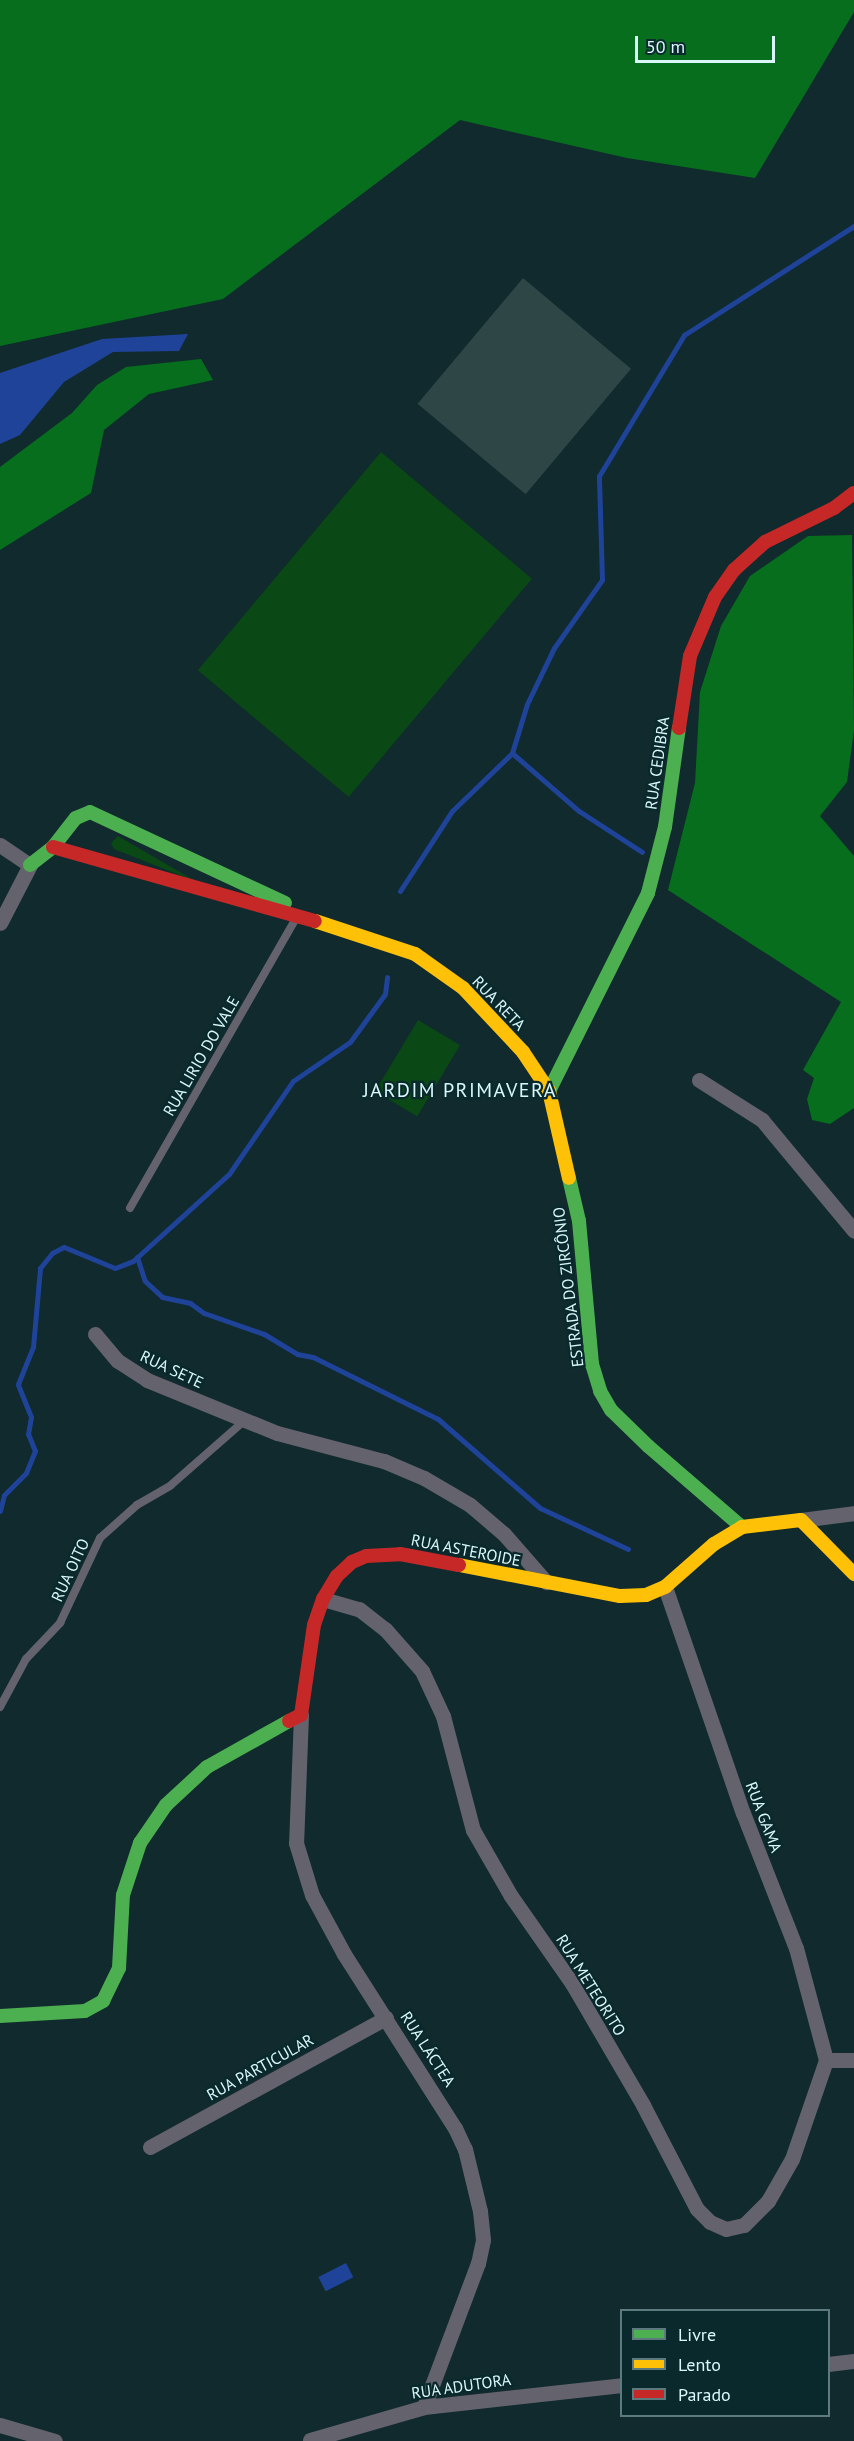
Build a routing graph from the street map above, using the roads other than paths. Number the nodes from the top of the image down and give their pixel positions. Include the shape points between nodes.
1 (854, 493) edge
2 (0, 845) edge
3 (52, 847) junction
4 (30, 865) junction
5 (303, 917) junction
6 (0, 923) edge
7 (699, 1080) dead end
8 (549, 1091) junction
9 (130, 1208) dead end
10 (854, 1232) edge
11 (95, 1334) dead end
12 (244, 1421) junction
13 (854, 1513) edge
14 (801, 1520) junction
15 (742, 1527) junction
16 (854, 1574) edge
17 (546, 1582) junction
18 (665, 1587) junction
19 (323, 1599) junction
20 (0, 1707) edge
21 (301, 1715) junction
22 (0, 2016) edge
23 (386, 2018) junction
24 (826, 2060) junction
25 (854, 2060) edge
26 (150, 2147) dead end
27 (854, 2361) edge
28 (830, 2364) edge
29 (620, 2385) edge
30 (424, 2407) junction
31 (0, 2425) edge
32 (310, 2440) edge
33 (55, 2441) edge

1 - 8 street, RUA CEDIBRA via 834,508 765,542 734,570 715,597 690,656 665,827 648,893
2 - 4 street
3 - 4 street, RUA RETA
3 - 5 street, RUA RETA
3 - 5 street, RUA RETA via 76,818 90,812 105,815
4 - 6 street
5 - 8 street, RUA RETA via 415,954 463,988 523,1052
5 - 9 lane, RUA LIRIO DO VALE
7 - 10 street via 762,1120
8 - 15 street, ESTRADA DO ZIRCÔNIO via 579,1221 592,1364 600,1391 611,1410 648,1446
11 - 12 street, RUA SETE via 132,1372
12 - 17 street, RUA SETE via 384,1461 424,1478 470,1505 496,1526
12 - 20 lane, RUA OITO via 171,1485 137,1505 100,1538 60,1623 26,1659
13 - 14 street
14 - 15 street, RUA ASTEROIDE
14 - 16 street
15 - 18 street, RUA ASTEROIDE via 714,1544
17 - 18 street, RUA ASTEROIDE via 620,1596 646,1595
17 - 19 street, RUA ASTEROIDE via 400,1554 366,1556 337,1575
18 - 24 street, RUA GAMA via 742,1813 796,1948
19 - 21 street, RUA ASTEROIDE via 314,1625
19 - 24 street, RUA METEORITO via 359,1609 385,1629 422,1671 443,1716 473,1830 511,1896 573,1985 643,2105 697,2209 710,2222 726,2229 744,2225 768,2201 792,2159
21 - 22 street via 207,1767 166,1805 128,1870 119,1968 103,2001 85,2011
21 - 23 street, RUA LÁCTEA via 296,1843 312,1895
23 - 26 street, RUA PARTICULAR
23 - 30 street, RUA LÁCTEA via 465,2149 483,2240
24 - 25 street
27 - 28 street
29 - 30 street, RUA ADUTORA
30 - 32 street, RUA ADUTORA
31 - 33 street

